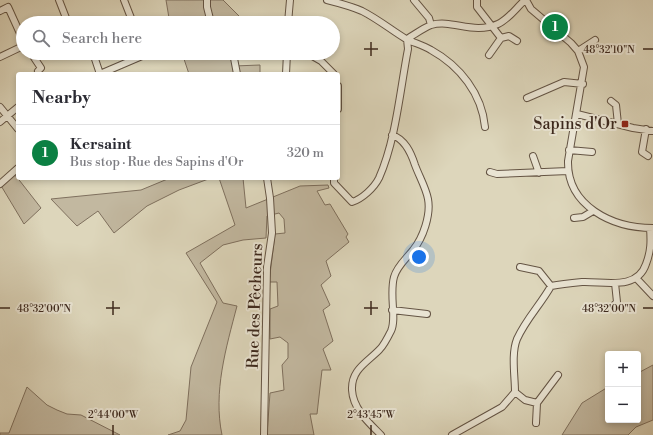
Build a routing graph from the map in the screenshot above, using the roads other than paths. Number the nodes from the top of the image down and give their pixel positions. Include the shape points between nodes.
1 (59, 0) edge
2 (124, 0) edge
3 (207, 0) edge
4 (290, 0) edge
5 (327, 0) edge
6 (414, 0) edge
7 (477, 0) edge
8 (526, 0) edge
9 (349, 3) edge
10 (0, 11) edge
11 (65, 16) edge
12 (130, 16) edge
13 (209, 16) edge
14 (289, 16) edge
15 (16, 25) edge
16 (431, 26) junction
17 (491, 27) junction
18 (502, 38) junction
19 (407, 39) junction
20 (595, 40) dead end
21 (517, 41) dead end
22 (16, 49) edge
23 (578, 51) junction
24 (489, 55) dead end
25 (0, 57) edge
26 (36, 60) edge
27 (95, 60) edge
28 (132, 60) edge
29 (235, 60) edge
30 (287, 60) edge
31 (318, 60) edge
32 (38, 70) dead end
33 (99, 72) edge
34 (105, 72) edge
35 (237, 72) edge
36 (286, 72) edge
37 (332, 72) edge
38 (583, 84) junction
39 (527, 98) dead end
40 (611, 101) dead end
41 (0, 107) edge
42 (16, 109) edge
43 (577, 114) junction
44 (7, 116) junction
45 (0, 122) edge
46 (618, 124) junction
47 (16, 127) edge
48 (485, 127) dead end
49 (646, 130) junction
50 (653, 131) edge
51 (392, 135) junction
52 (570, 150) junction
53 (592, 152) dead end
54 (533, 156) dead end
55 (648, 156) dead end
56 (16, 170) edge
57 (568, 171) junction
58 (490, 172) dead end
59 (539, 173) junction
60 (267, 180) edge
61 (334, 180) edge
62 (1, 183) edge
63 (593, 211) junction
64 (574, 218) dead end
65 (651, 228) edge
66 (520, 267) dead end
67 (637, 279) junction
68 (615, 283) junction
69 (551, 286) junction
70 (653, 296) edge
71 (613, 306) dead end
72 (392, 310) junction
73 (427, 314) dead end
74 (558, 375) dead end
75 (515, 392) junction
76 (537, 403) junction
77 (536, 423) dead end
78 (264, 435) edge
79 (381, 435) edge
80 (452, 435) edge

1 - 11 street
2 - 12 street
3 - 13 street
4 - 14 street
5 - 9 street
6 - 16 street via 429,18
7 - 17 street via 477,7
8 - 17 street via 507,18
8 - 23 street via 534,12
9 - 19 street
10 - 15 street via 8,7
16 - 17 street via 440,24 475,29
16 - 19 street
17 - 18 street
18 - 21 street via 509,36
18 - 24 street
19 - 48 street via 430,49 448,61 470,85 478,98
19 - 51 street via 408,49
20 - 23 street
22 - 25 street
23 - 38 street via 584,67
26 - 32 street via 41,68
27 - 33 street
28 - 34 street
29 - 35 street
30 - 36 street
31 - 37 street
38 - 39 street via 564,82
38 - 43 street
40 - 46 street via 616,105
41 - 44 street
42 - 44 street
43 - 46 street
43 - 52 street
44 - 45 street
44 - 47 street
46 - 49 street
49 - 50 street
49 - 55 street via 642,152
51 - 61 street via 379,178 358,200 352,202
51 - 72 street via 404,143 410,152 428,198 429,208 418,244 399,265 395,274
52 - 53 street
52 - 57 street
54 - 59 street
56 - 62 street
57 - 59 street
57 - 63 street via 570,182 576,192
58 - 59 street
60 - 78 street, Rue des Pêcheurs via 272,233 267,267
63 - 64 street via 583,217
63 - 65 street via 610,219
65 - 67 street via 650,254 644,271
66 - 69 street via 539,271
67 - 68 street
67 - 70 street
68 - 69 street via 581,282
68 - 71 street via 617,302
69 - 75 street via 535,307 518,339
72 - 73 street
72 - 79 street via 394,324 380,349 361,366 352,389 358,408
74 - 76 street
75 - 76 street via 525,400
75 - 80 street via 502,407
76 - 77 street

